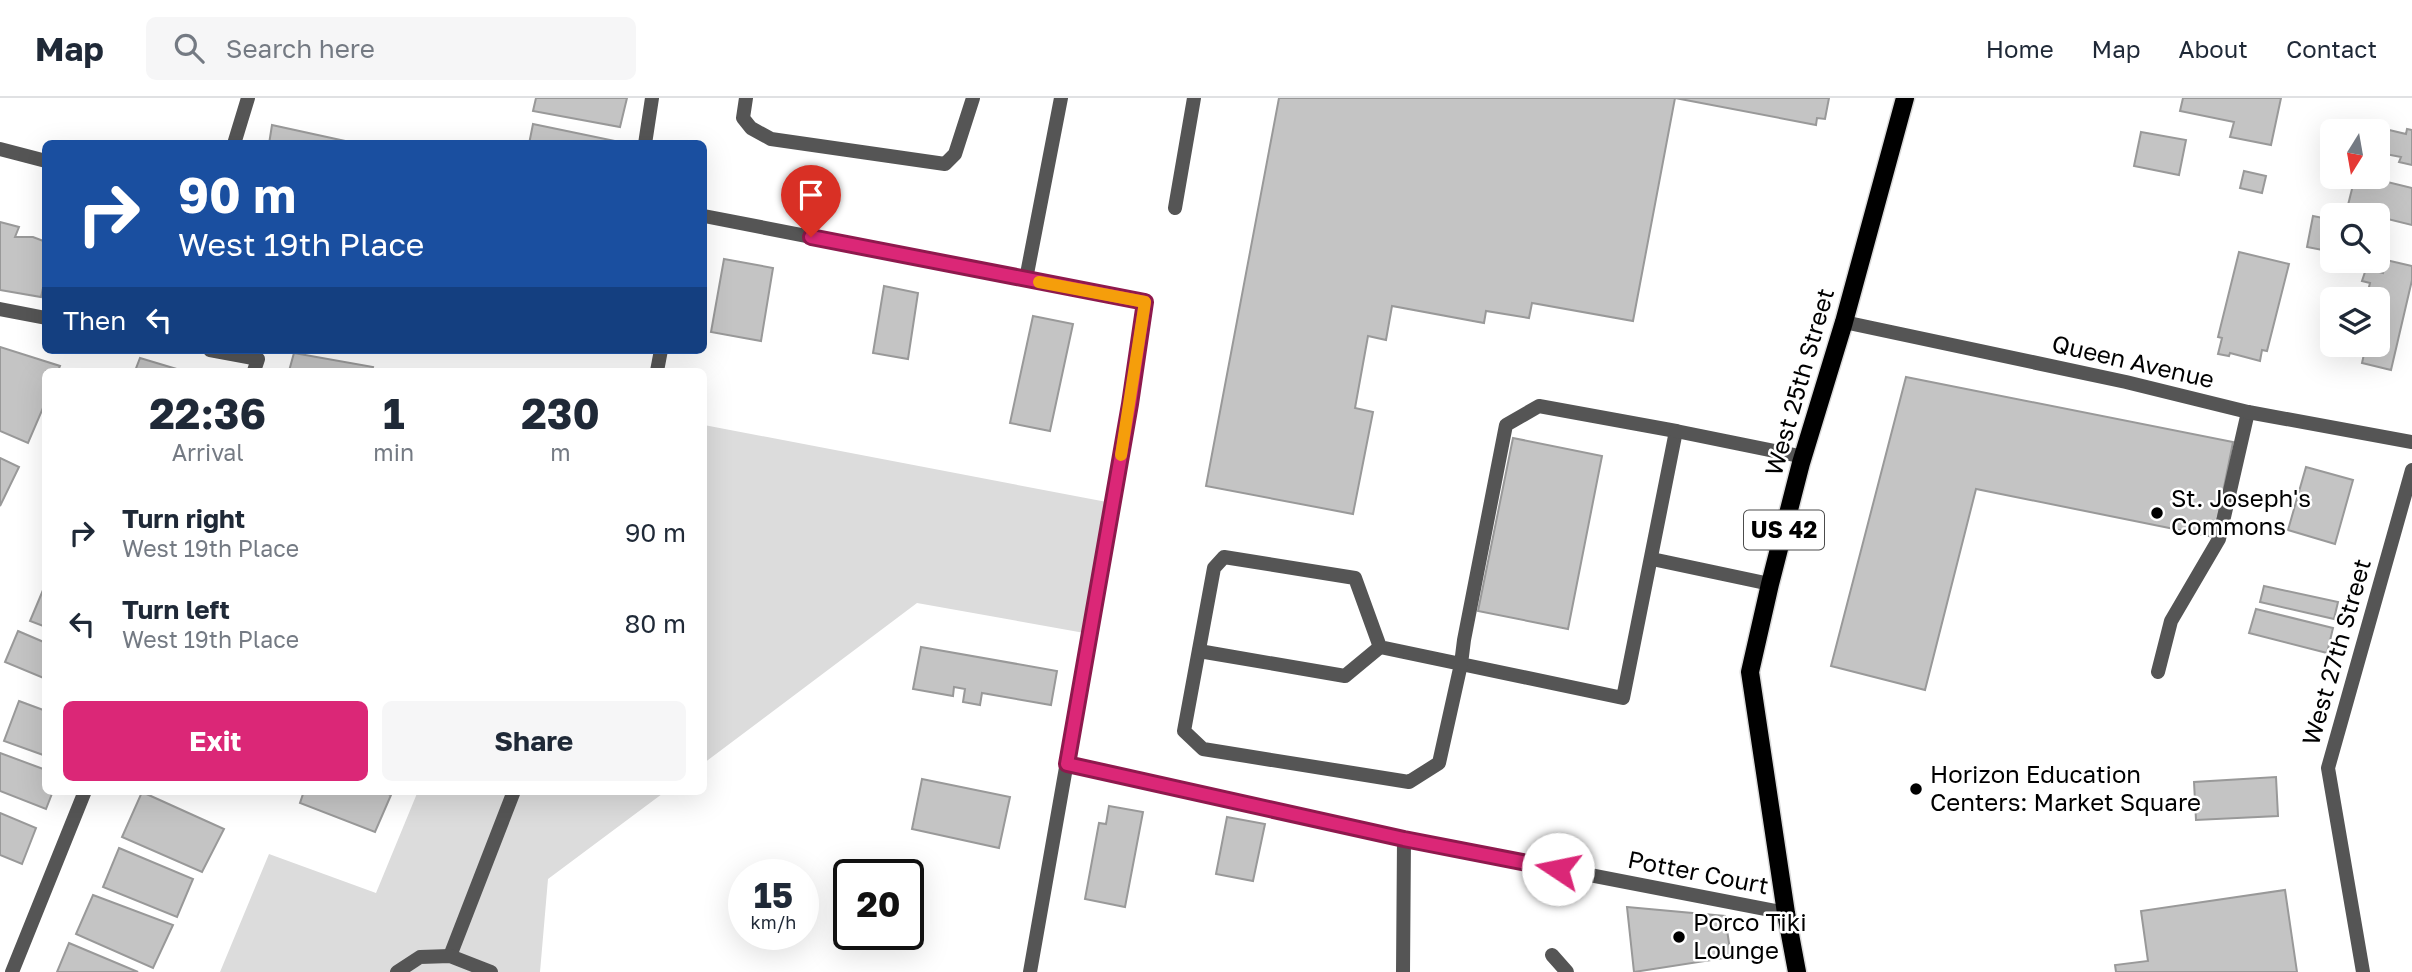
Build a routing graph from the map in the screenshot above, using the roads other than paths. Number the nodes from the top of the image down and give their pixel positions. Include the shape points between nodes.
1 (248, 98) edge
2 (652, 98) edge
3 (746, 98) edge
4 (974, 98) edge
5 (1061, 98) edge
6 (1194, 98) edge
7 (1905, 98) edge
8 (235, 140) edge
9 (646, 140) edge
10 (0, 149) edge
11 (42, 160) edge
12 (1175, 208) dead end
13 (707, 217) edge
14 (1026, 279) junction
15 (0, 309) edge
16 (42, 317) edge
17 (1844, 322) junction
18 (222, 354) edge
19 (256, 365) edge
20 (2248, 412) junction
21 (1676, 431) junction
22 (2412, 442) edge
23 (1804, 457) junction
24 (2412, 470) edge
25 (1652, 559) junction
26 (1770, 584) junction
27 (1380, 647) junction
28 (1199, 651) junction
29 (1461, 664) junction
30 (2158, 672) dead end
31 (1067, 764) junction
32 (83, 795) edge
33 (512, 795) edge
34 (1404, 839) junction
35 (1786, 913) junction
36 (1552, 955) dead end
37 (450, 956) junction
38 (12, 972) edge
39 (397, 972) edge
40 (491, 972) edge
41 (1030, 972) edge
42 (1403, 972) edge
43 (1567, 972) edge
44 (1797, 972) edge
45 (2363, 972) edge

1 - 8 street
2 - 9 street
3 - 4 street via 743,118 771,139 945,164 955,153
5 - 14 street
6 - 12 street
7 - 17 main road, West 25th Street / US 42
10 - 11 street
13 - 14 street
14 - 31 street via 1145,302
15 - 16 street
17 - 20 street, Queen Avenue
17 - 23 main road, West 25th Street / US 42
18 - 19 street
20 - 22 street, Queen Avenue
20 - 30 street via 2219,539 2171,621
21 - 23 street
21 - 25 street
21 - 29 street via 1539,406 1506,425
23 - 26 main road, West 25th Street / US 42
24 - 45 street, West 27th Street via 2328,768
25 - 26 street
25 - 29 street via 1623,698
26 - 35 main road, West 25th Street / US 42 via 1750,672
27 - 28 street via 1345,676
27 - 28 street via 1355,578 1224,557 1214,568
27 - 29 street
28 - 29 street via 1184,731 1203,749 1409,782 1439,763
31 - 34 street, Potter Court
31 - 41 street
32 - 38 street
33 - 37 street
34 - 35 street, Potter Court
34 - 42 street
35 - 44 main road, West 25th Street / US 42
36 - 43 street
37 - 39 street via 420,957
37 - 40 street

